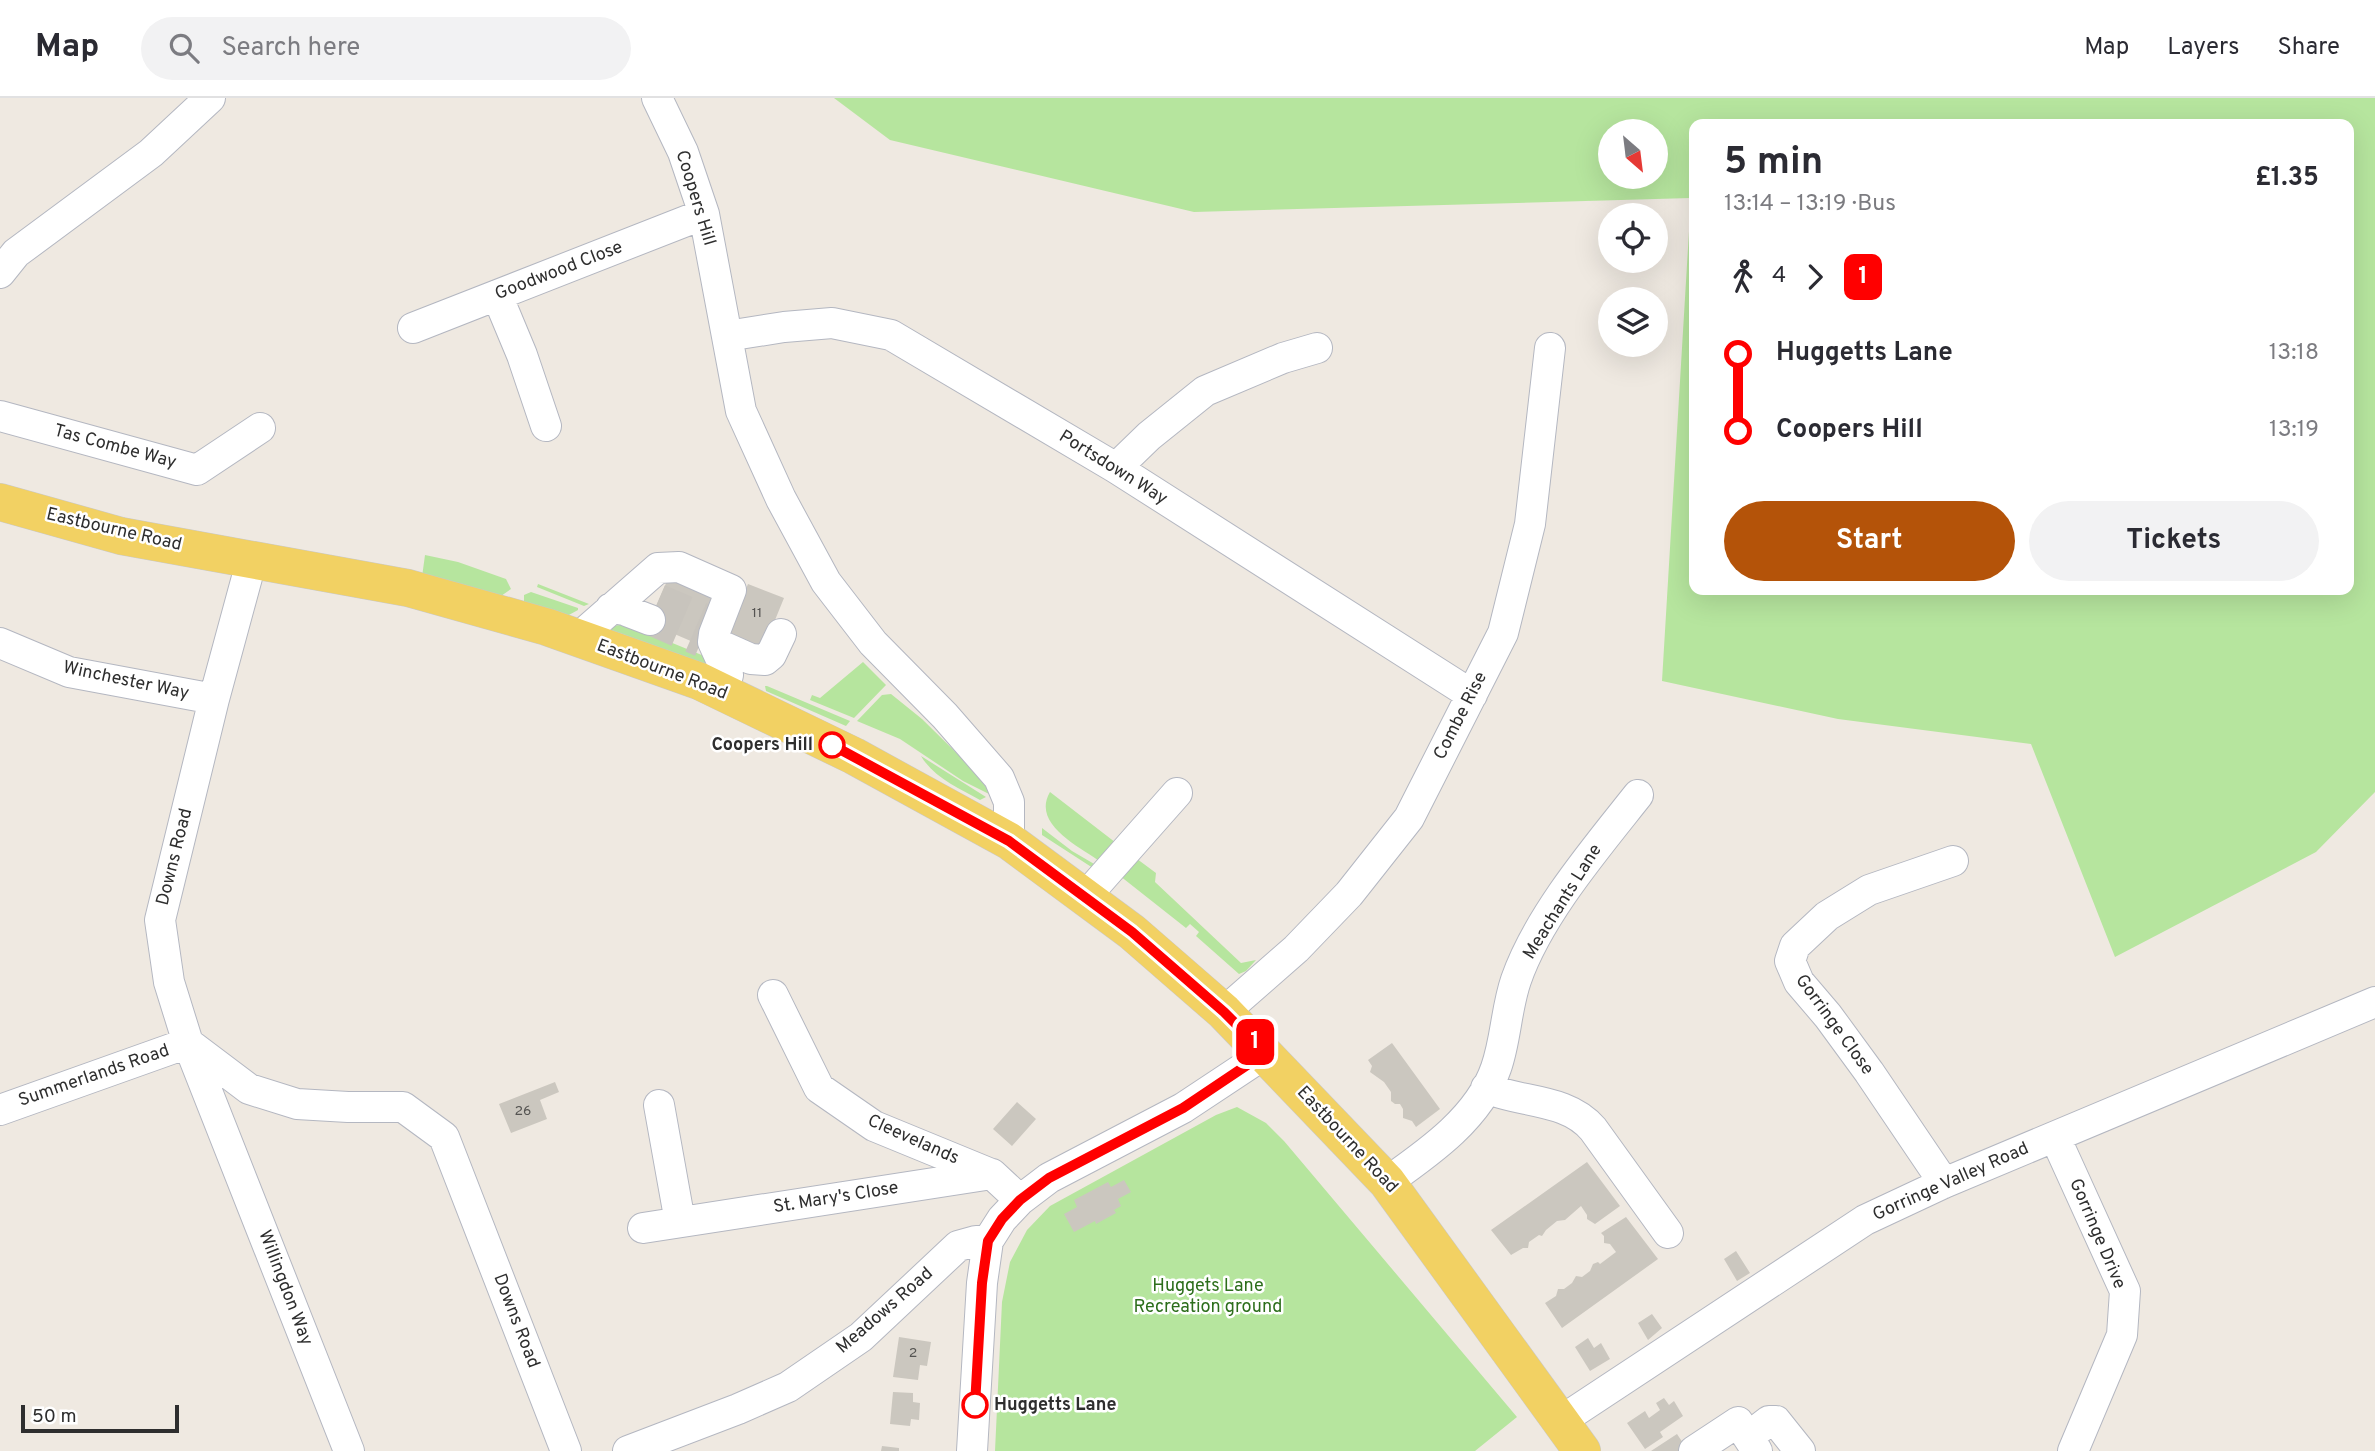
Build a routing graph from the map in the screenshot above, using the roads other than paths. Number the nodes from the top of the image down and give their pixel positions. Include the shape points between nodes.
1 (210, 98) edge
2 (657, 98) edge
3 (704, 214) junction
4 (0, 273) edge
5 (497, 295) junction
6 (413, 328) dead end
7 (727, 336) junction
8 (1317, 348) dead end
9 (1550, 348) dead end
10 (0, 416) edge
11 (546, 426) dead end
12 (260, 428) dead end
13 (1116, 468) junction
14 (0, 502) edge
15 (252, 559) junction
16 (621, 599) junction
17 (654, 609) tunnel mouth
18 (781, 634) dead end
19 (712, 636) junction
20 (578, 638) junction
21 (0, 643) edge
22 (765, 660) junction
23 (1472, 695) junction
24 (735, 698) junction
25 (214, 699) junction
26 (1177, 793) dead end
27 (1638, 794) dead end
28 (1009, 841) junction
29 (1953, 861) dead end
30 (1086, 896) junction
31 (773, 995) dead end
32 (2375, 1002) edge
33 (1224, 1012) junction
34 (188, 1043) junction
35 (1265, 1053) junction
36 (1486, 1088) junction
37 (250, 1089) junction
38 (659, 1105) dead end
39 (0, 1110) edge
40 (221, 1125) junction
41 (2054, 1137) junction
42 (992, 1174) junction
43 (1387, 1182) junction
44 (1944, 1183) junction
45 (1020, 1200) junction
46 (680, 1222) junction
47 (643, 1228) dead end
48 (1668, 1233) dead end
49 (988, 1241) junction
50 (1559, 1422) junction
51 (1753, 1444) edge
52 (349, 1451) edge
53 (566, 1451) edge
54 (628, 1451) edge
55 (972, 1451) edge
56 (1582, 1451) edge
57 (1694, 1451) edge
58 (1800, 1451) edge
59 (2073, 1451) edge

1 - 4 street via 151,153 16,253
2 - 3 street, Coopers Hill via 683,152
3 - 5 street, Goodwood Close
3 - 7 street, Coopers Hill
5 - 6 street, Goodwood Close
5 - 11 street
7 - 13 street, Portsdown Way via 832,323 891,335
7 - 28 street, Coopers Hill via 741,411 826,582 873,643 999,778 1009,802
8 - 13 street via 1205,391
9 - 23 street, Combe Rise via 1530,524 1503,633
10 - 12 street, Tas Combe Way via 197,470
13 - 23 street, Portsdown Way
14 - 15 main road, Eastbourne Road via 121,536
15 - 20 main road, Eastbourne Road via 408,588
15 - 25 street, Downs Road
16 - 17 street
16 - 19 street via 658,568 679,567 730,590
16 - 20 street
18 - 22 street
19 - 22 street via 751,659
19 - 24 street
20 - 24 main road, Eastbourne Road
21 - 25 street, Winchester Way via 69,671
22 - 24 street via 754,665
23 - 33 street, Combe Rise via 1409,818 1349,894 1296,949
24 - 28 main road, Eastbourne Road via 854,756
25 - 34 street, Downs Road via 160,920 169,982
26 - 30 street
27 - 36 street, Meachants Lane via 1577,873 1538,935 1516,980 1496,1069
28 - 30 main road, Eastbourne Road
29 - 44 street, Gorringe Close via 1869,890 1827,916 1795,946 1790,961 1799,982 1861,1061
30 - 33 main road, Eastbourne Road
31 - 42 street, Cleevelands via 820,1088 874,1126
32 - 41 street, Gorringe Valley Road
33 - 35 main road, Eastbourne Road
34 - 37 street, Downs Road
34 - 39 street, Summerlands Road
34 - 40 street, Willingdon Way
35 - 43 main road, Eastbourne Road
35 - 45 street via 1183,1108 1049,1178
36 - 43 street, Meachants Lane via 1451,1133
36 - 48 street via 1580,1115
37 - 40 street
37 - 53 street, Downs Road via 297,1104 402,1107 444,1137
38 - 46 street
40 - 52 street, Willingdon Way
41 - 44 street, Gorringe Valley Road
41 - 59 street, Gorringe Drive via 2125,1291 2122,1335
42 - 45 street
42 - 46 street, St. Mary's Close
43 - 50 main road, Eastbourne Road
44 - 50 street, Gorringe Valley Road via 1865,1220
45 - 49 street
46 - 47 street, St. Mary's Close
49 - 54 street, Meadows Road via 958,1246 861,1337 788,1387
49 - 55 street
50 - 56 main road, Eastbourne Road
51 - 57 street via 1738,1422
51 - 58 street via 1769,1421 1776,1421

